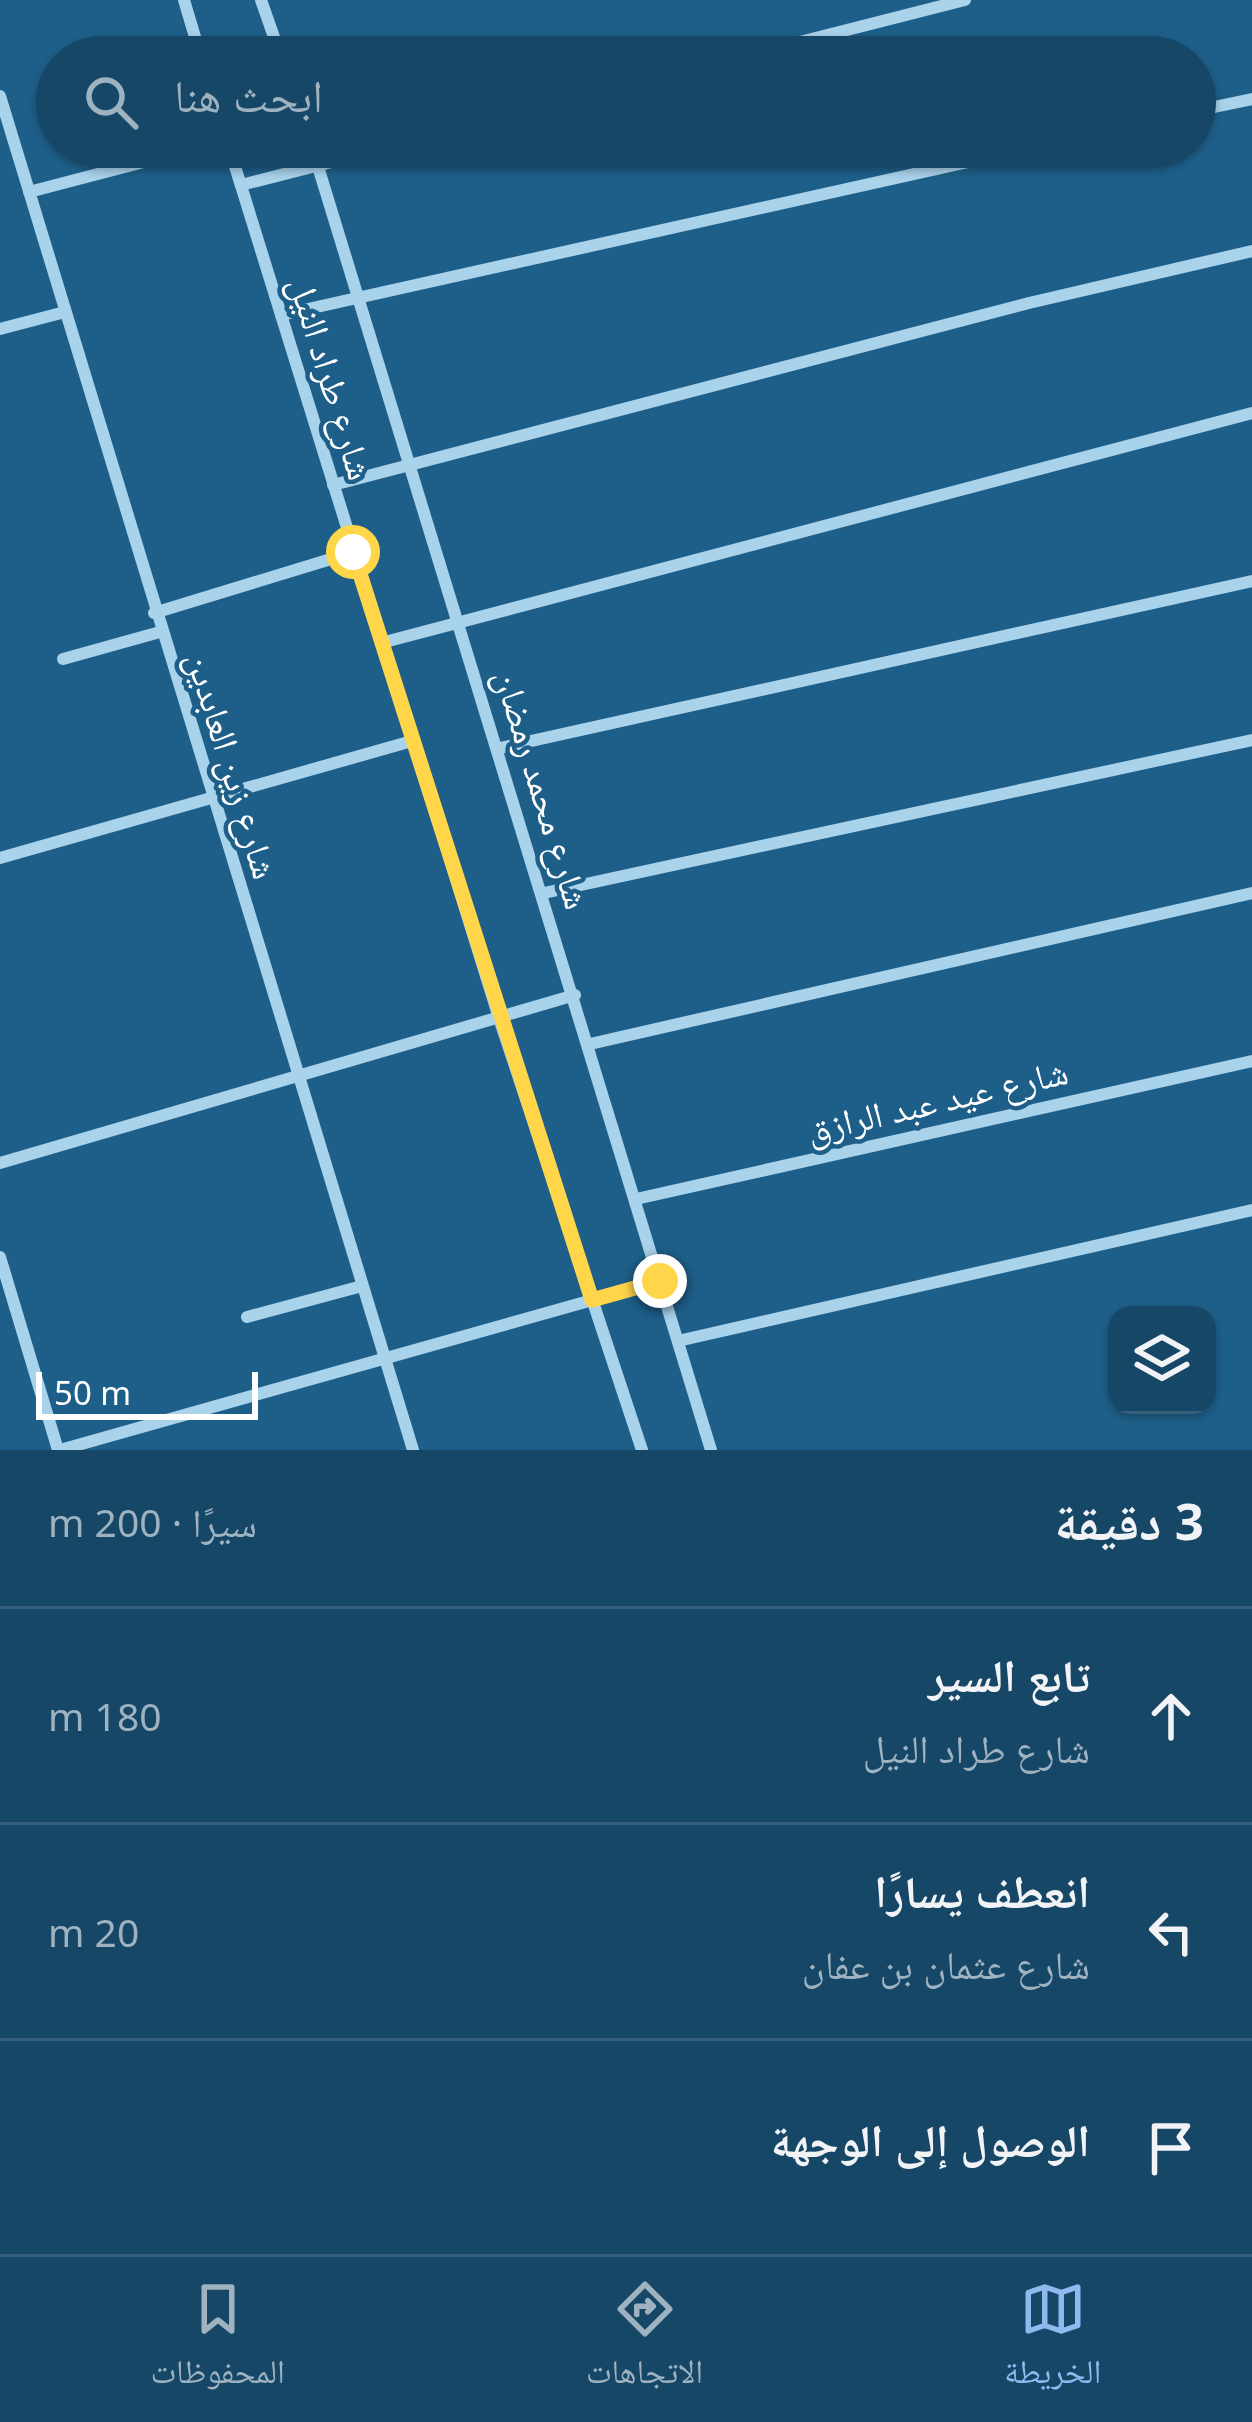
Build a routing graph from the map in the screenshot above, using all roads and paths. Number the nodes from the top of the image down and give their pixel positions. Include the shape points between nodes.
1 (184, 0) edge
2 (262, 0) edge
3 (965, 0) edge
4 (195, 36) edge
5 (274, 36) edge
6 (824, 36) edge
7 (0, 96) edge
8 (1252, 99) edge
9 (1216, 107) edge
10 (121, 168) edge
11 (236, 168) edge
12 (306, 168) edge
13 (319, 168) edge
14 (941, 168) edge
15 (241, 185) junction
16 (29, 192) junction
17 (1252, 251) edge
18 (360, 298) junction
19 (65, 312) junction
20 (280, 315) junction
21 (0, 329) edge
22 (1252, 413) edge
23 (412, 464) junction
24 (333, 484) junction
25 (353, 552) junction
26 (1252, 581) edge
27 (154, 613) junction
28 (460, 621) junction
29 (160, 632) junction
30 (381, 643) junction
31 (63, 659) dead end
32 (1252, 740) edge
33 (412, 741) junction
34 (500, 748) junction
35 (211, 796) junction
36 (0, 857) edge
37 (544, 893) junction
38 (1252, 893) edge
39 (575, 995) junction
40 (499, 1018) junction
41 (590, 1045) junction
42 (1252, 1061) edge
43 (299, 1076) junction
44 (0, 1163) edge
45 (635, 1199) junction
46 (1252, 1210) edge
47 (0, 1256) edge
48 (660, 1281) junction
49 (362, 1286) junction
50 (592, 1300) junction
51 (247, 1317) dead end
52 (678, 1341) junction
53 (385, 1360) junction
54 (59, 1450) edge
55 (412, 1450) edge
56 (642, 1450) edge
57 (711, 1450) edge

1 - 4 street
2 - 5 street
3 - 6 street
7 - 16 street, شارع زين العابدين
8 - 9 street
10 - 16 street
11 - 15 street, شارع طراد النيل
12 - 15 street
13 - 18 street, شارع محمد رمضان
14 - 18 street
15 - 20 street, شارع طراد النيل
16 - 19 street, شارع زين العابدين
17 - 23 street
18 - 20 street
18 - 23 street, شارع محمد رمضان
19 - 21 street
19 - 27 street, شارع زين العابدين
20 - 24 street, شارع طراد النيل
22 - 28 street
23 - 24 street
23 - 28 street, شارع محمد رمضان
24 - 25 street, شارع طراد النيل
25 - 27 street
25 - 30 street, شارع طراد النيل
26 - 34 street
27 - 29 street, شارع زين العابدين
28 - 30 street
28 - 34 street, شارع محمد رمضان
29 - 31 street
29 - 35 street, شارع زين العابدين
30 - 33 street, شارع طراد النيل
32 - 37 street
33 - 35 street
33 - 40 street, شارع طراد النيل
34 - 37 street, شارع محمد رمضان
35 - 36 street
35 - 43 street, شارع زين العابدين
37 - 39 street, شارع محمد رمضان
38 - 41 street
39 - 40 street
39 - 41 street, شارع محمد رمضان
40 - 43 street
40 - 50 street, شارع طراد النيل
41 - 45 street, شارع محمد رمضان
42 - 45 street, شارع عيد عبد الرازق
43 - 44 street
43 - 49 street, شارع زين العابدين
45 - 48 street, شارع محمد رمضان
46 - 52 street
47 - 54 street
48 - 50 street
48 - 52 street, شارع محمد رمضان
49 - 51 street
49 - 53 street, شارع زين العابدين
50 - 53 street
50 - 56 street, شارع طراد النيل
52 - 57 street, شارع محمد رمضان
53 - 54 street
53 - 55 street, شارع زين العابدين

